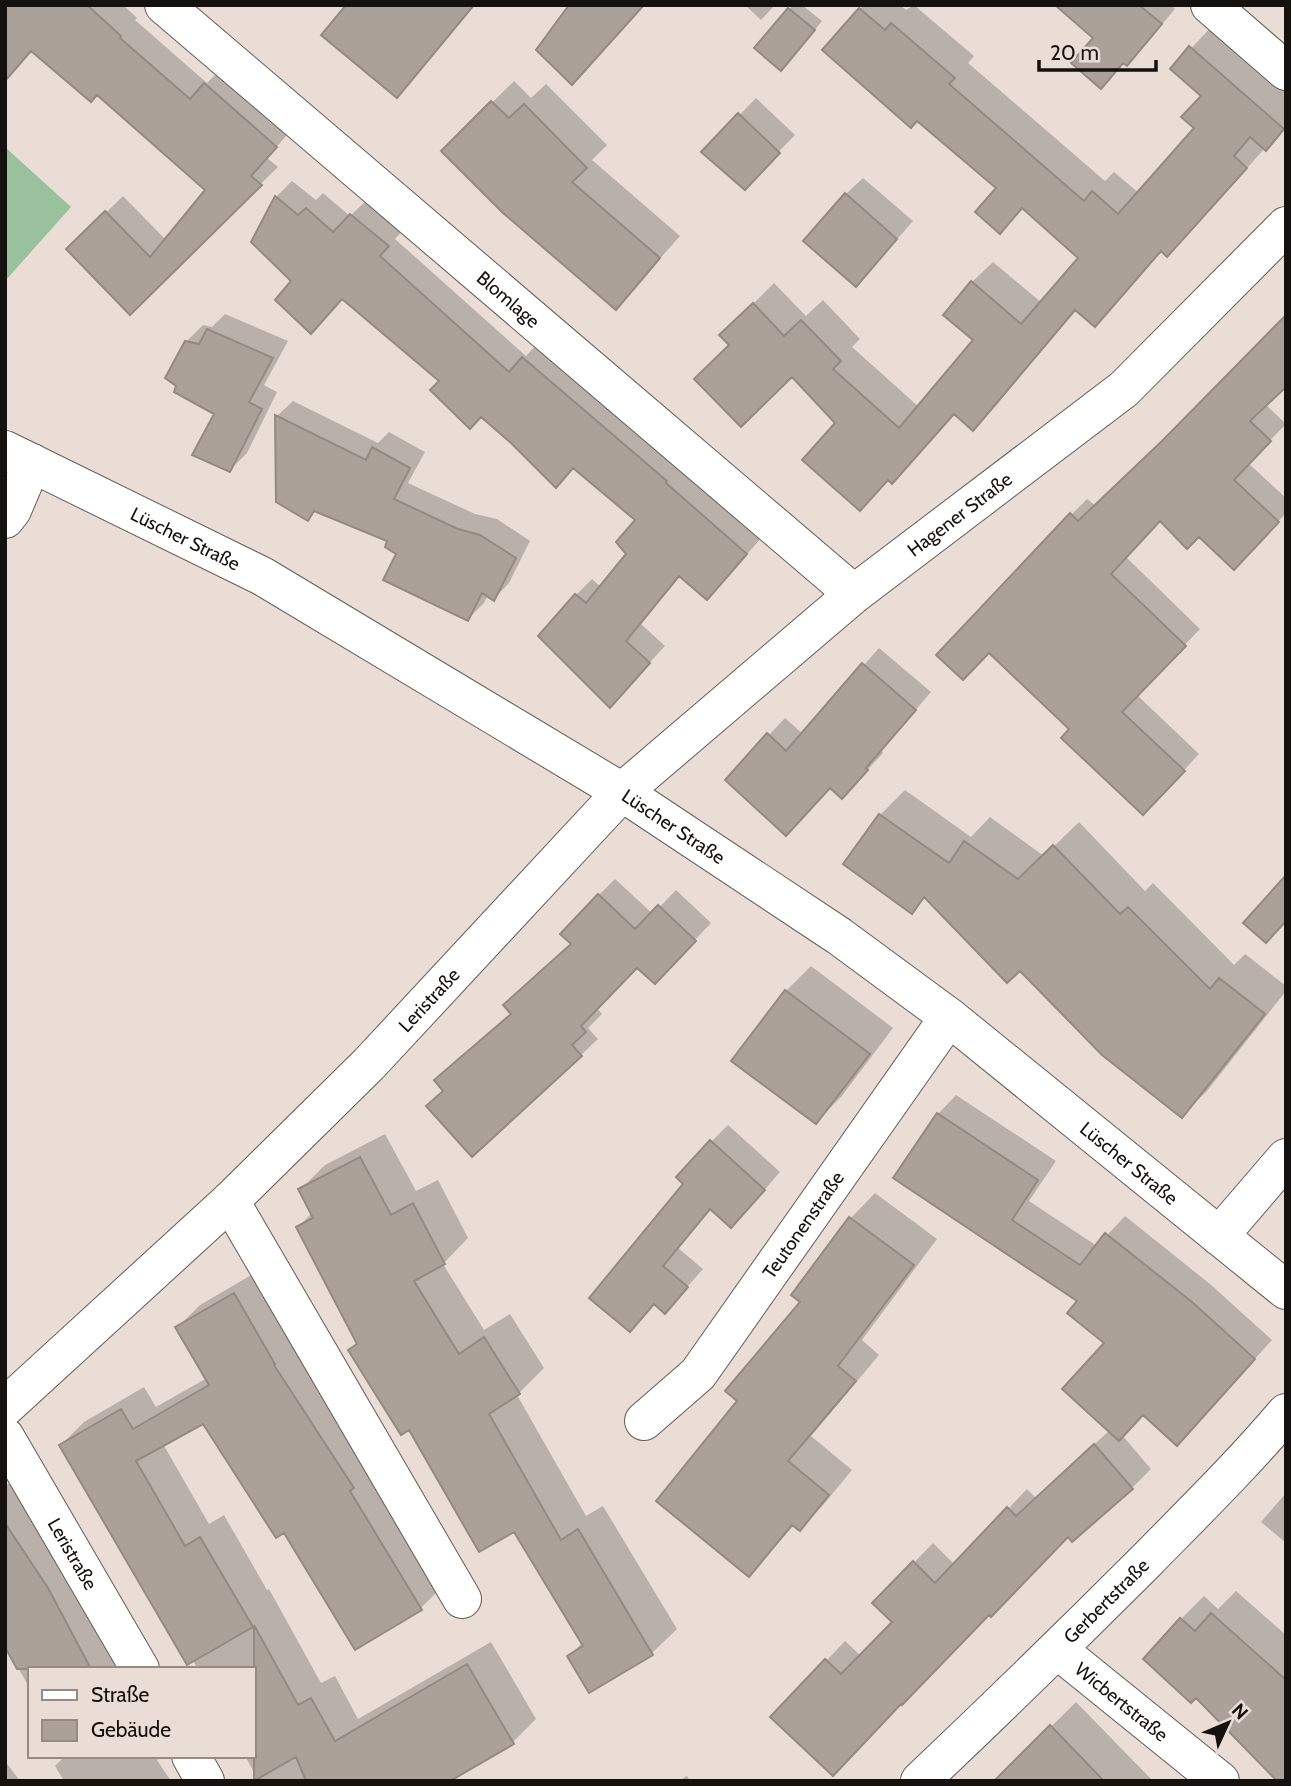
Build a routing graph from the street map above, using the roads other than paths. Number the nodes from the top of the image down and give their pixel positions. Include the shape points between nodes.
1 (164, 5) edge
2 (1210, 5) edge
3 (1286, 71) edge
4 (1286, 226) edge
5 (19, 456) edge
6 (5, 519) edge
7 (854, 594) junction
8 (622, 792) junction
9 (949, 1017) junction
10 (1286, 1158) edge
11 (230, 1201) junction
12 (1219, 1236) junction
13 (1286, 1290) edge
14 (5, 1407) edge
15 (1286, 1413) edge
16 (645, 1421) dead end
17 (5, 1437) edge
18 (461, 1599) dead end
19 (1058, 1650) junction
20 (139, 1667) edge
21 (192, 1758) edge
22 (205, 1781) edge
23 (920, 1781) edge
24 (1220, 1781) edge

1 - 7 street, Blomlage
2 - 3 street
4 - 7 street, Hagener Straße via 1124,389
5 - 6 street via 12,510
5 - 8 street, Lüscher Straße via 262,576
7 - 8 street, Hagener Straße
8 - 9 street, Lüscher Straße via 839,936
8 - 11 street, Leristraße via 369,1064
9 - 12 street, Lüscher Straße
9 - 16 street, Teutonenstraße via 698,1374
10 - 12 street
11 - 14 street, Leristraße
11 - 18 street
12 - 13 street, Lüscher Straße
15 - 19 street, Gerbertstraße
17 - 20 street, Leristraße
19 - 23 street, Gerbertstraße
19 - 24 street, Wicbertstraße
21 - 22 street

